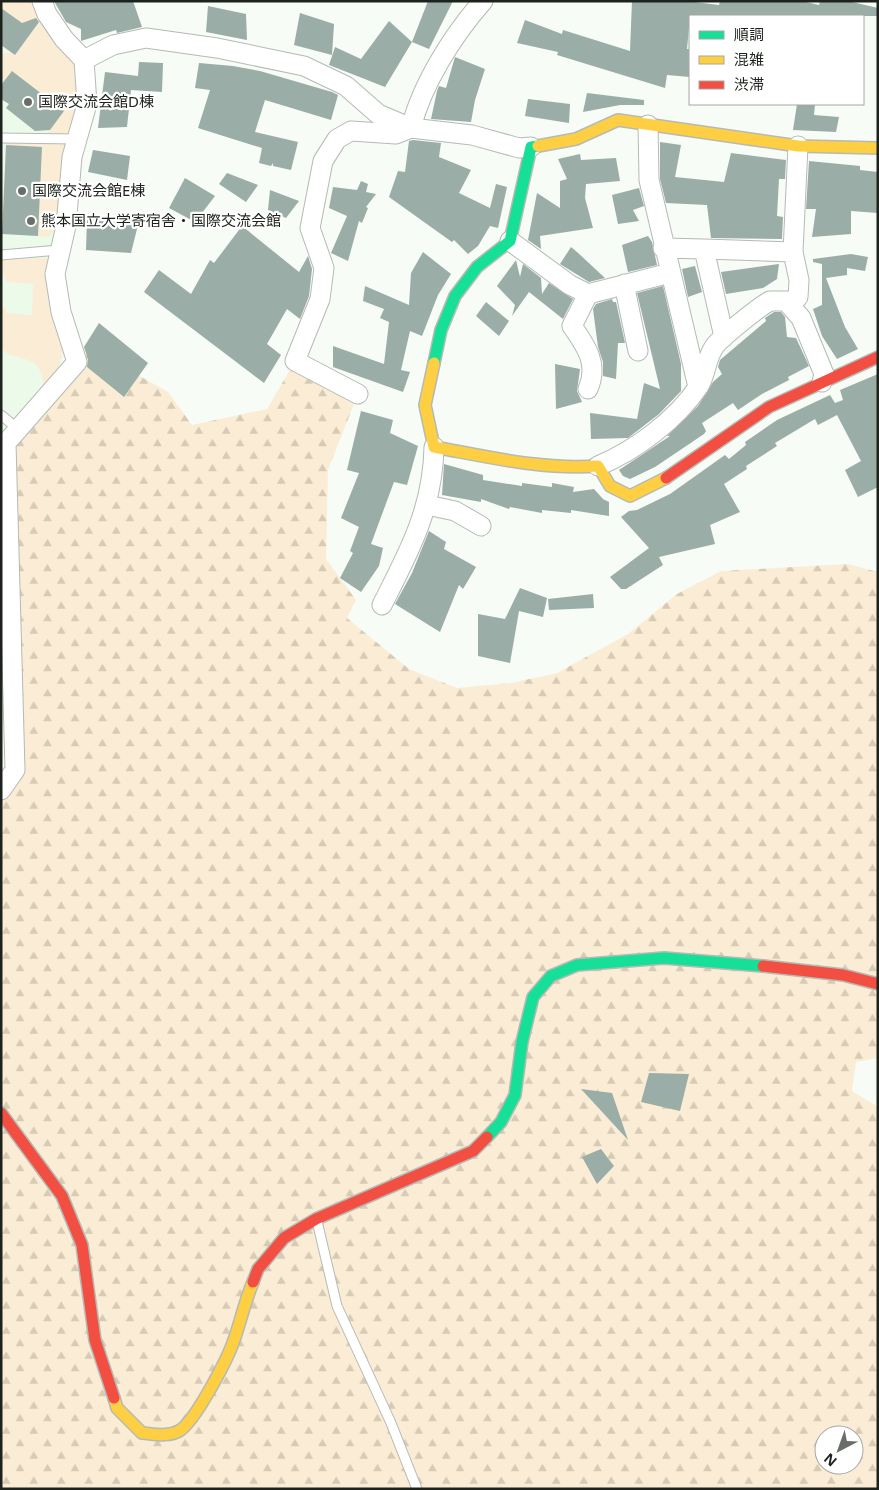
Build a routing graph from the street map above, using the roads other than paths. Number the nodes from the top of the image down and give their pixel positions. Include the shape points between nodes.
1 (42, 1) edge
2 (483, 1) edge
3 (84, 60) junction
4 (648, 125) junction
5 (411, 128) junction
6 (1, 138) edge
7 (77, 139) junction
8 (798, 146) junction
9 (531, 147) junction
10 (878, 148) edge
11 (510, 241) junction
12 (663, 248) junction
13 (704, 249) junction
14 (59, 250) junction
15 (793, 252) junction
16 (1, 255) edge
17 (670, 273) junction
18 (624, 284) junction
19 (588, 294) junction
20 (786, 301) junction
21 (724, 337) junction
22 (638, 351) dead end
23 (878, 357) edge
24 (822, 382) junction
25 (698, 387) junction
26 (588, 389) dead end
27 (358, 394) dead end
28 (1, 416) edge
29 (18, 429) junction
30 (434, 447) junction
31 (598, 466) junction
32 (4, 479) edge
33 (427, 505) junction
34 (481, 526) dead end
35 (382, 605) dead end
36 (1, 790) edge
37 (878, 984) edge
38 (1, 1113) edge
39 (316, 1219) junction
40 (417, 1489) edge

1 - 3 street via 64,39
2 - 5 street via 442,57 416,109
3 - 5 street via 113,45 146,38 286,61 346,86 378,114
3 - 7 street via 87,104
4 - 8 street
4 - 9 street via 618,120 571,142
4 - 12 street via 649,180
5 - 9 street via 472,135 519,148
5 - 27 street via 396,134 351,131 337,140 323,161 316,189 310,228 324,268 323,283 320,299 295,361
6 - 7 lane
7 - 14 street via 72,157 66,226
8 - 10 street
8 - 15 street
9 - 11 street
11 - 19 street via 570,285
11 - 30 street via 490,253 460,286 450,303 425,405
12 - 13 street
12 - 17 street
13 - 15 street
13 - 21 street
14 - 16 lane
14 - 29 street via 55,274 58,301 77,362
15 - 20 street via 799,280 798,297
17 - 18 street
17 - 25 street
18 - 19 street
18 - 22 street
19 - 26 street via 572,326 591,356 593,367
20 - 21 street via 770,301
20 - 24 street via 805,326 824,374
21 - 25 street via 714,346
23 - 24 street
24 - 31 street via 769,407 663,480 630,496 610,486
25 - 31 street via 670,418 633,449
28 - 29 lane
29 - 32 street via 6,443
30 - 31 street via 540,467
30 - 33 street
32 - 36 street via 15,770
33 - 34 street via 455,511
33 - 35 street
37 - 39 street via 842,975 708,960 664,958 577,965 551,976 533,997 522,1042 515,1096 501,1122 473,1151
38 - 39 street via 62,1196 82,1245 96,1340 117,1408 142,1433 168,1435 181,1430 199,1409 234,1341 243,1306 258,1269 284,1238
39 - 40 lane via 337,1306 392,1423

